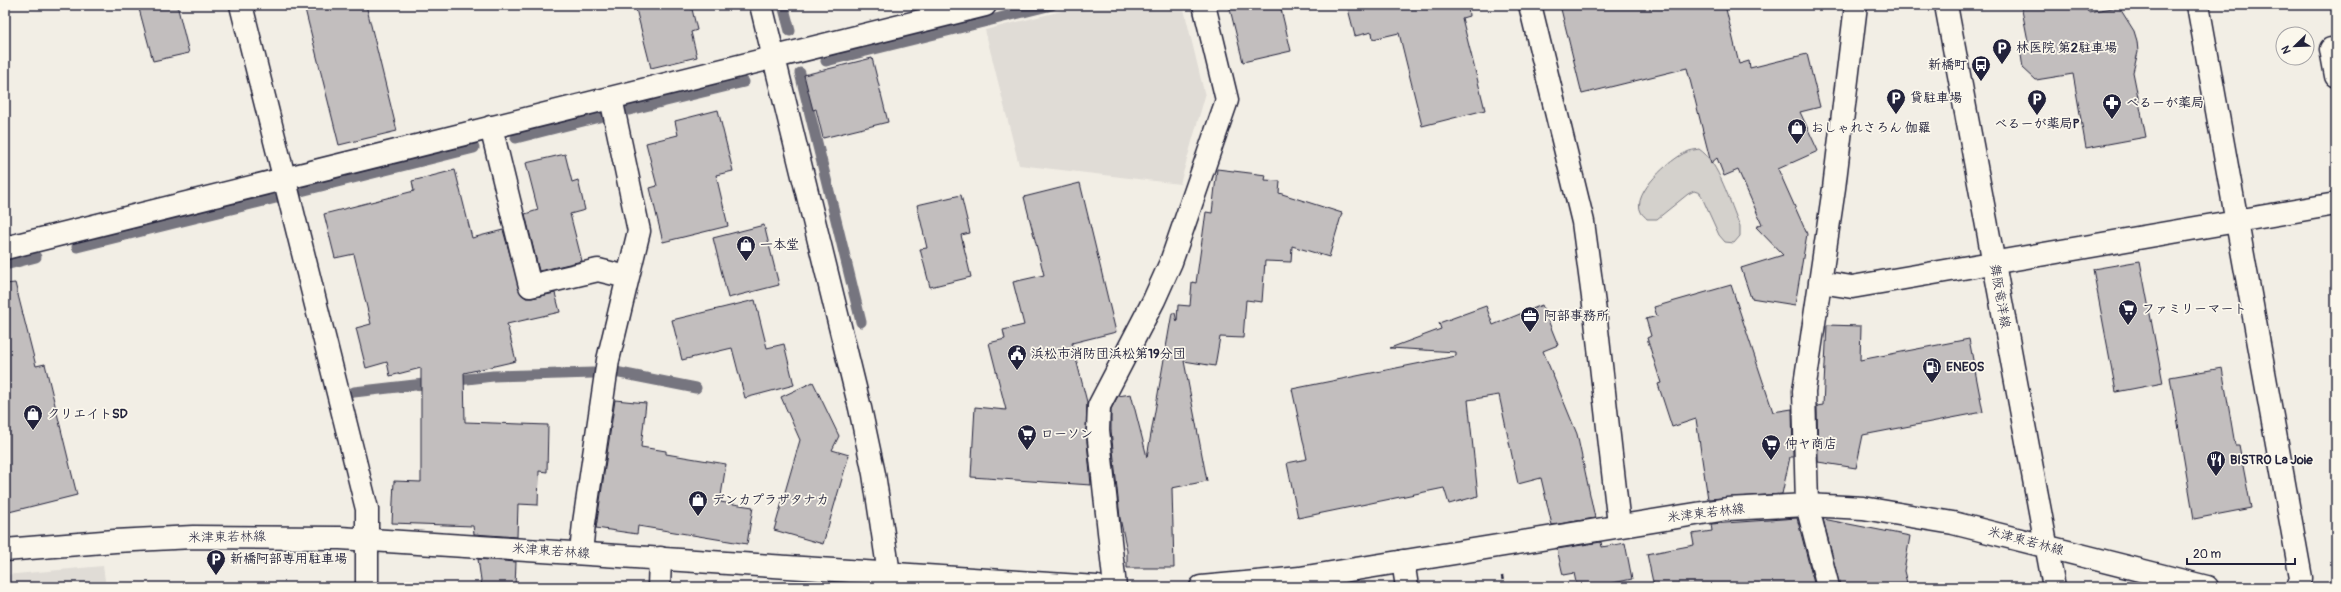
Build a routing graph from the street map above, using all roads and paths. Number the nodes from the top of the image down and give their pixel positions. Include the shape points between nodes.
1 (241, 5) edge
2 (761, 5) edge
3 (985, 5) edge
4 (1204, 5) edge
5 (1530, 5) edge
6 (1856, 5) edge
7 (1946, 5) edge
8 (2198, 5) edge
9 (2331, 49) dead end
10 (774, 57) junction
11 (2336, 76) edge
12 (611, 98) junction
13 (491, 127) junction
14 (284, 179) junction
15 (2336, 204) edge
16 (2237, 221) junction
17 (5, 248) edge
18 (1994, 262) junction
19 (627, 277) junction
20 (1820, 282) junction
21 (1807, 505) junction
22 (1619, 525) junction
23 (367, 540) junction
24 (2046, 547) junction
25 (5, 550) edge
26 (581, 553) junction
27 (660, 558) junction
28 (1403, 561) junction
29 (890, 580) edge
30 (367, 587) edge
31 (659, 587) edge
32 (1096, 587) edge
33 (1115, 587) edge
34 (1201, 587) edge
35 (1407, 587) edge
36 (1828, 587) edge
37 (2054, 587) edge
38 (2207, 587) edge
39 (2298, 587) edge

1 - 14 street
2 - 10 street
3 - 10 street
4 - 33 street via 1227,100 1171,262 1099,406 1098,430
5 - 22 street via 1583,222
6 - 20 street
7 - 18 street, 舞阪竜洋線
8 - 16 street
9 - 11 street
10 - 12 street
10 - 29 street via 863,423 878,497
12 - 13 street
12 - 19 street via 638,231
13 - 14 street
13 - 19 street via 530,286 598,270
14 - 17 street
14 - 23 street via 367,509
15 - 16 street
16 - 18 street
16 - 39 street via 2301,578
18 - 20 street via 1852,287
18 - 24 street, 舞阪竜洋線
19 - 26 street via 608,360
20 - 21 street via 1804,390
21 - 22 street, 米津東若林線 via 1728,509
21 - 24 street, 米津東若林線 via 1909,514
21 - 36 street
22 - 28 street, 米津東若林線
23 - 25 street, 米津東若林線 via 193,537
23 - 26 street, 米津東若林線
23 - 30 street
24 - 37 street, 舞阪竜洋線
24 - 38 street, 米津東若林線
26 - 27 street, 米津東若林線
27 - 29 street, 米津東若林線
27 - 31 street
28 - 34 street, 米津東若林線 via 1300,578
28 - 35 street
29 - 32 street, 米津東若林線

